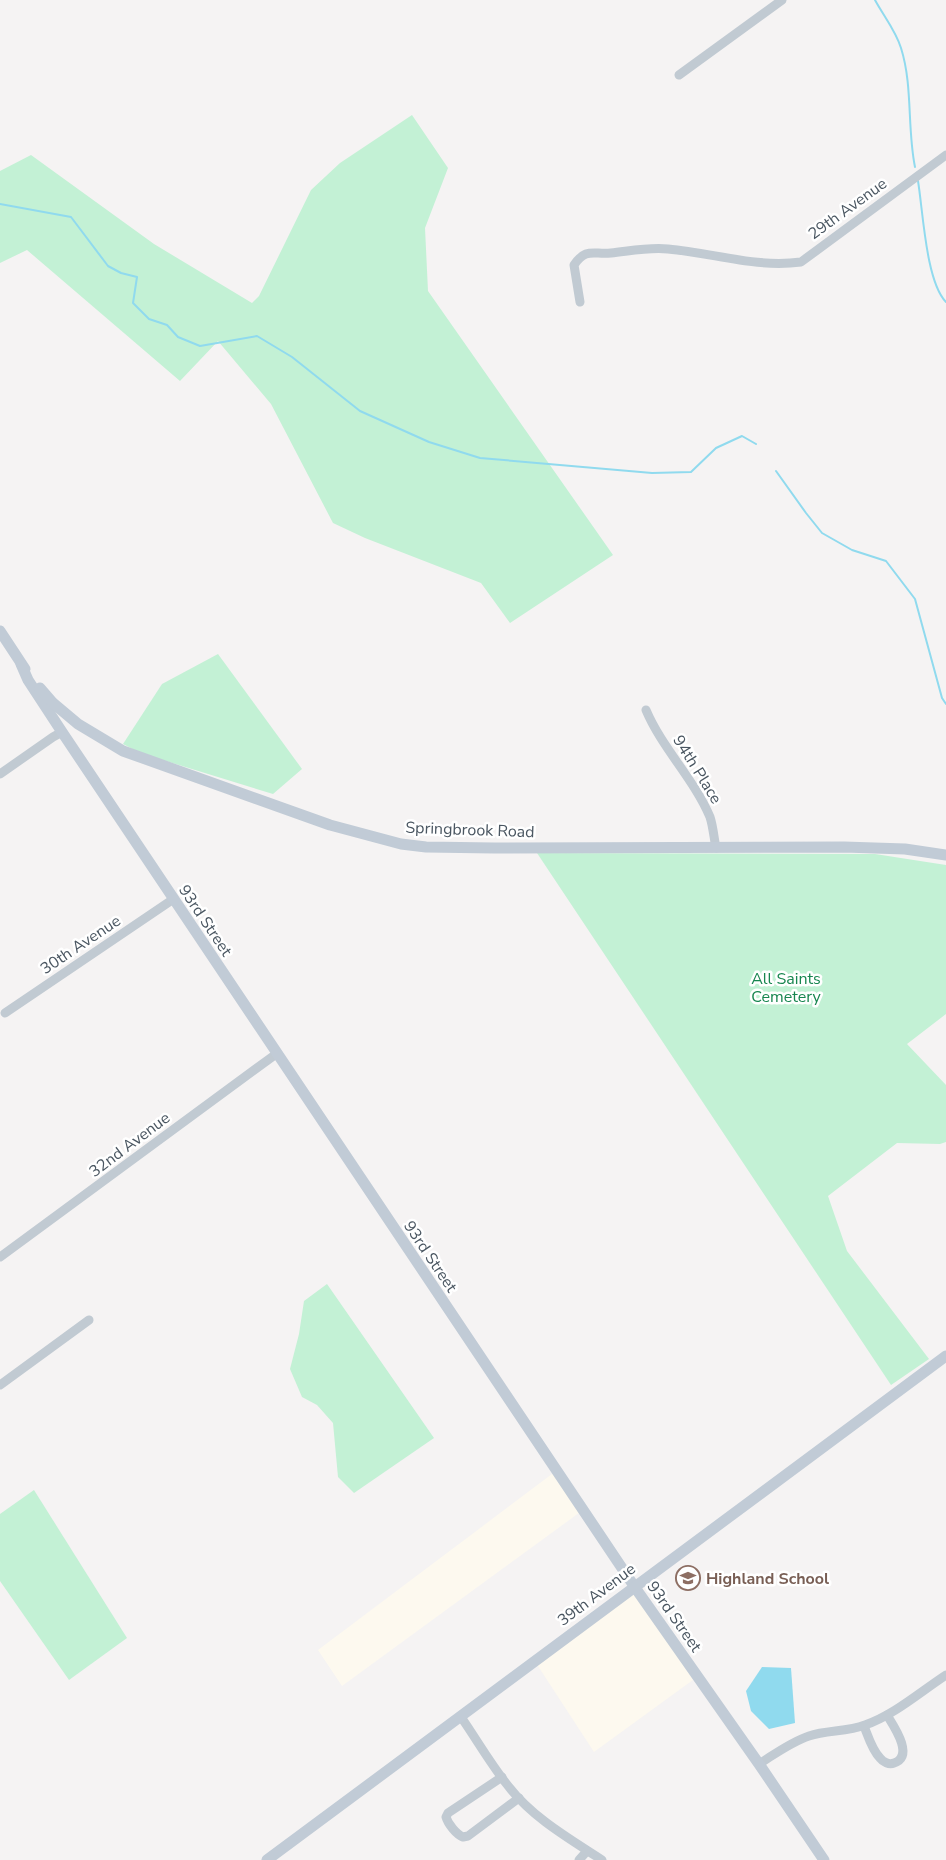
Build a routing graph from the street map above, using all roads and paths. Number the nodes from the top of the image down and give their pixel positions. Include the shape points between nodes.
1 (782, 0) edge
2 (679, 75) dead end
3 (946, 155) edge
4 (580, 302) dead end
5 (0, 631) edge
6 (21, 664) junction
7 (646, 710) dead end
8 (78, 724) junction
9 (62, 732) junction
10 (0, 774) edge
11 (716, 848) junction
12 (946, 855) edge
13 (172, 900) junction
14 (5, 1012) dead end
15 (276, 1054) junction
16 (0, 1257) edge
17 (88, 1320) dead end
18 (946, 1356) edge
19 (0, 1385) edge
20 (634, 1586) junction
21 (946, 1675) edge
22 (887, 1715) junction
23 (461, 1717) junction
24 (864, 1726) junction
25 (759, 1764) junction
26 (502, 1776) junction
27 (519, 1798) junction
28 (587, 1850) junction
29 (821, 1859) edge
30 (268, 1860) edge
31 (579, 1860) edge
32 (602, 1860) edge

1 - 2 street
3 - 4 street, 29th Avenue via 801,262 759,264 667,249 587,253 574,265
5 - 6 street, Springbrook Road
6 - 8 street, Springbrook Road via 54,703
6 - 9 street, 93rd Street
7 - 11 street, 94th Place via 710,818
8 - 9 street
8 - 11 street, Springbrook Road via 140,758 380,840 426,847
9 - 10 street
9 - 13 street, 93rd Street
11 - 12 street, Springbrook Road via 844,847 905,849
13 - 14 street, 30th Avenue
13 - 15 street, 93rd Street
15 - 16 street, 32nd Avenue
15 - 20 street, 93rd Street
17 - 19 street
18 - 20 street, 39th Avenue
20 - 23 street, 39th Avenue
20 - 25 street, 93rd Street
21 - 22 street
22 - 24 street
22 - 24 street via 903,1750 901,1758 894,1763 879,1758
23 - 26 street
23 - 30 street, 39th Avenue
24 - 25 street via 809,1736
25 - 29 street, 93rd Street
26 - 27 street
26 - 27 street via 448,1813 446,1820 459,1835 468,1836
27 - 28 street via 548,1824
28 - 31 street
28 - 32 street

